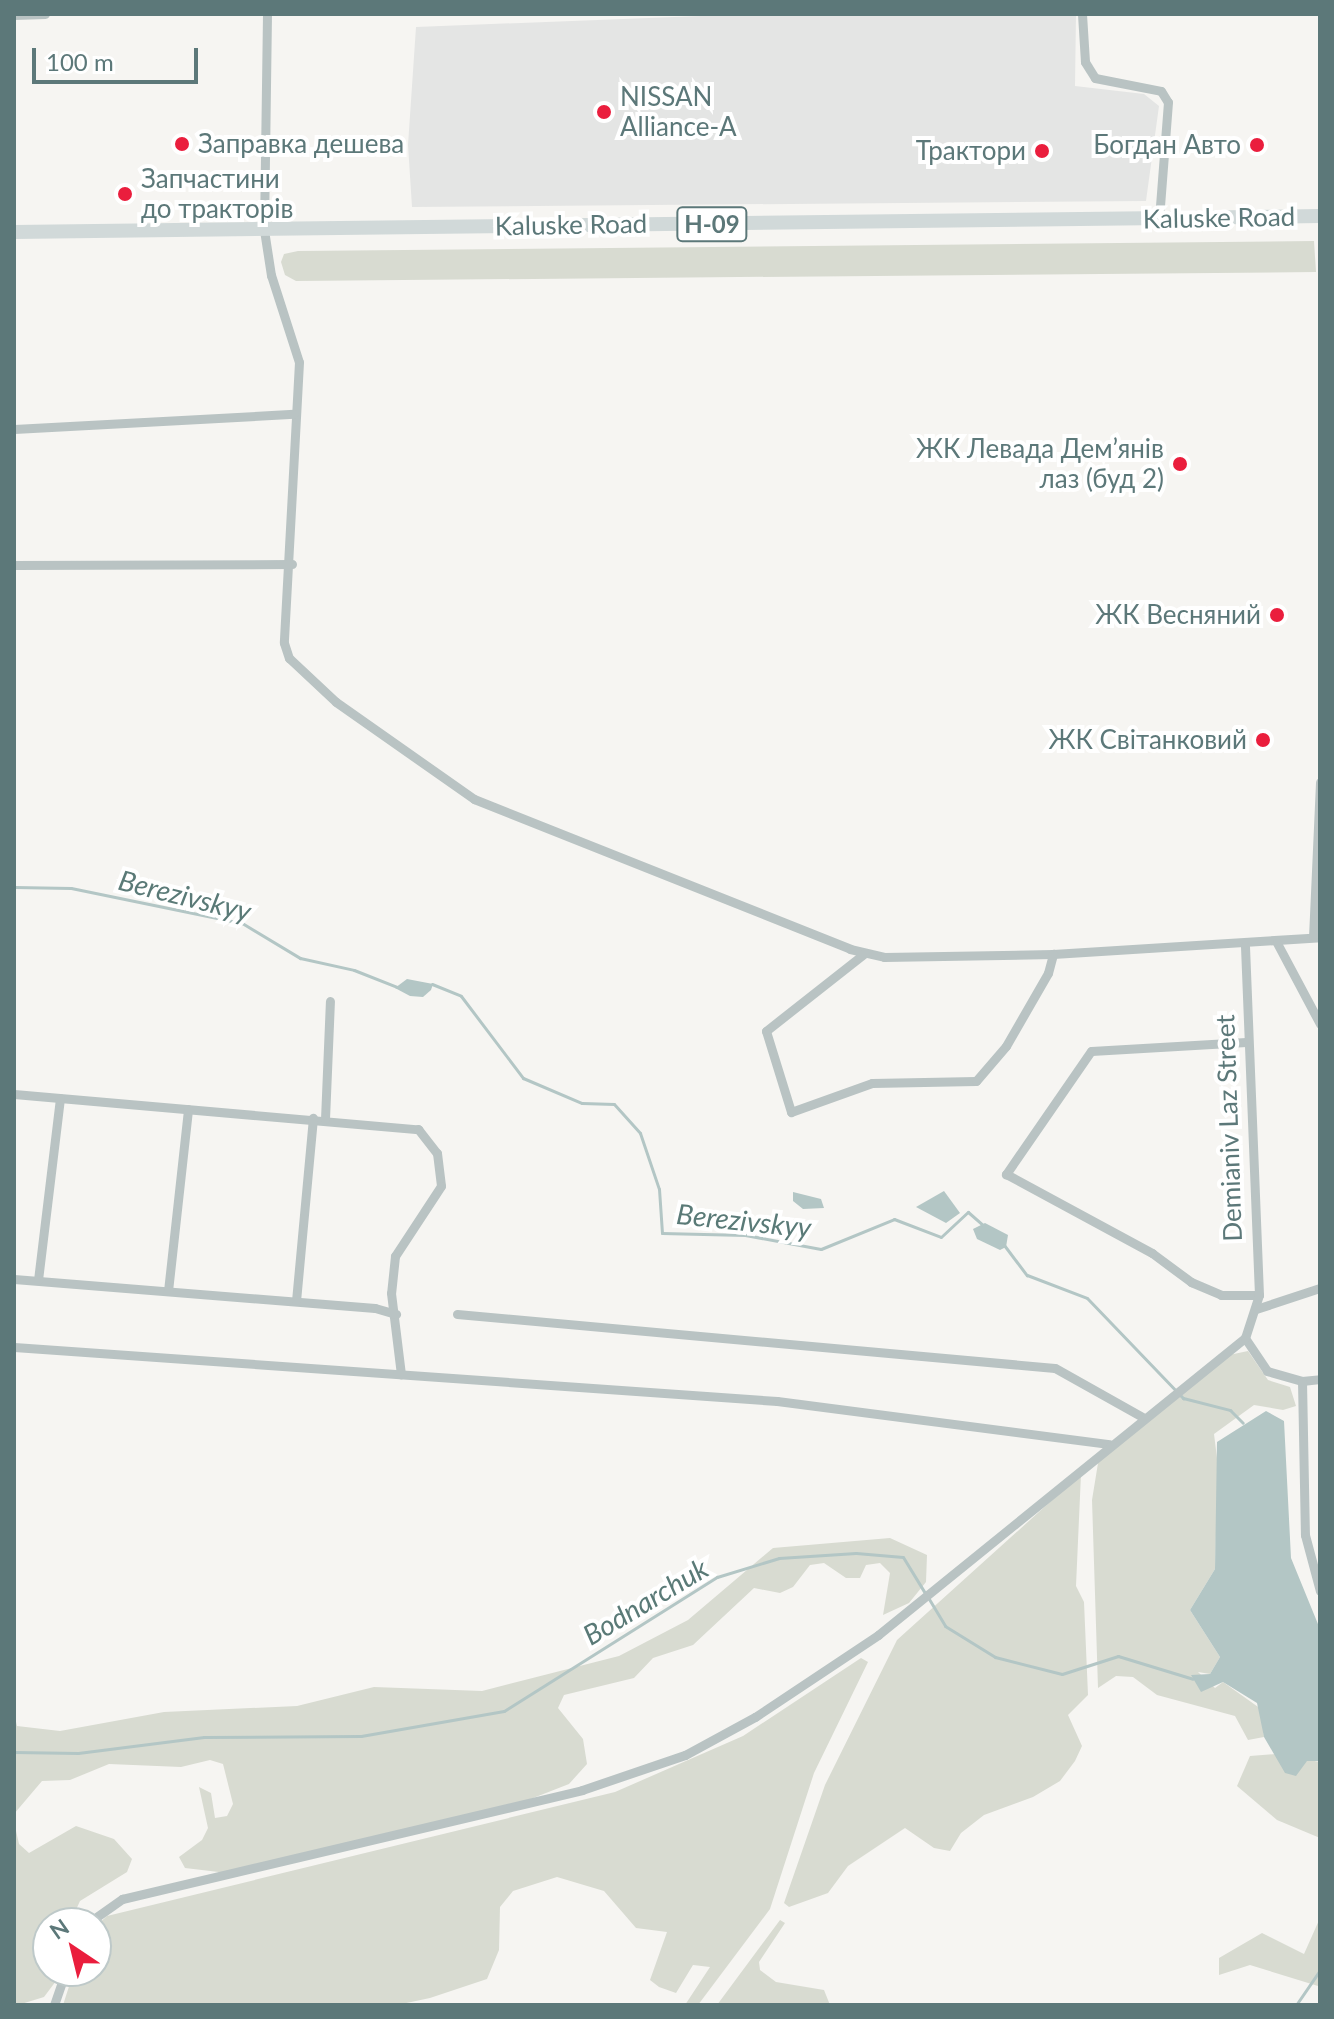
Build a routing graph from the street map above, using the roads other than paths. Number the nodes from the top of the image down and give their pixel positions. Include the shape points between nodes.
1 (45, 14) edge
2 (267, 14) edge
3 (1082, 14) edge
4 (14, 15) edge
5 (1320, 216) edge
6 (1159, 220) junction
7 (264, 230) junction
8 (14, 232) edge
9 (294, 414) junction
10 (14, 429) edge
11 (292, 564) junction
12 (14, 565) edge
13 (1320, 782) edge
14 (1320, 831) edge
15 (1316, 937) edge
16 (1277, 943) junction
17 (1245, 946) junction
18 (865, 953) junction
19 (1053, 954) junction
20 (330, 1001) dead end
21 (1320, 1024) edge
22 (1246, 1042) junction
23 (14, 1094) edge
24 (60, 1098) junction
25 (188, 1109) junction
26 (313, 1118) junction
27 (325, 1119) junction
28 (14, 1279) edge
29 (38, 1280) junction
30 (1320, 1288) edge
31 (168, 1291) junction
32 (1259, 1295) junction
33 (296, 1301) junction
34 (1256, 1309) junction
35 (396, 1314) junction
36 (457, 1314) dead end
37 (1245, 1338) junction
38 (14, 1347) edge
39 (401, 1374) junction
40 (1320, 1379) edge
41 (1302, 1381) junction
42 (1144, 1418) junction
43 (1109, 1444) junction
44 (1320, 1591) edge
45 (111, 1907) edge
46 (54, 2003) edge
47 (42, 2005) edge

1 - 4 street
2 - 7 street
3 - 6 street via 1085,62 1095,78 1161,91 1168,102
5 - 6 main road, Kaluske Road / Н-09
6 - 7 main road, Kaluske Road / Н-09
7 - 8 main road, Kaluske Road / Н-09
7 - 9 street via 271,275 299,362
9 - 10 street
9 - 11 street
11 - 12 street
11 - 18 street via 284,643 289,658 336,702 474,799
13 - 14 street
14 - 15 street
15 - 16 street
16 - 17 street
16 - 21 street
17 - 19 street
17 - 22 street, Demianiv Laz Street
18 - 19 street
18 - 19 street via 766,1031 791,1112 872,1083 976,1081 1006,1046 1048,973
20 - 27 street
22 - 32 street, Demianiv Laz Street
22 - 32 street via 1091,1051 1006,1174 1152,1253 1191,1282 1221,1295
23 - 24 street
24 - 25 street
24 - 29 street
25 - 26 street
25 - 31 street
26 - 27 street
26 - 33 street
27 - 35 street via 405,1125 431,1140 437,1153 441,1186 395,1256 391,1293
28 - 29 street
29 - 31 street
30 - 34 street
31 - 33 street
32 - 34 street, Demianiv Laz Street
33 - 35 street
34 - 37 street, Demianiv Laz Street
35 - 39 street
36 - 42 street via 1055,1368
37 - 41 street via 1267,1371
37 - 42 street
38 - 39 street
39 - 43 street via 777,1401
40 - 41 street
41 - 44 street via 1305,1535
42 - 43 street
43 - 45 street via 922,1601 755,1717 640,1774 122,1899
46 - 47 street

